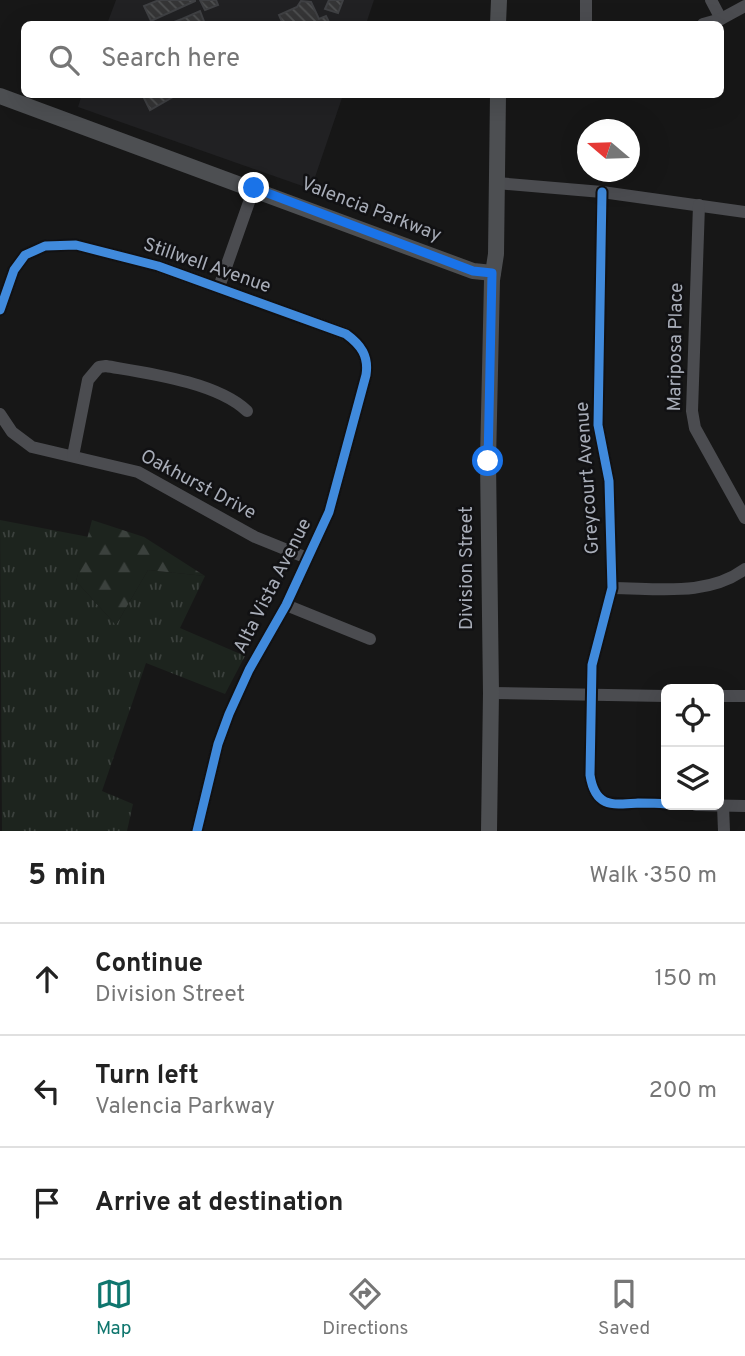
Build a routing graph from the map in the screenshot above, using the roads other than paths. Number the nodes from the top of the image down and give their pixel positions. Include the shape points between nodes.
1 (499, 0) edge
2 (586, 0) edge
3 (711, 0) edge
4 (745, 6) edge
5 (721, 19) junction
6 (498, 21) edge
7 (586, 21) edge
8 (714, 21) edge
9 (0, 96) edge
10 (498, 98) edge
11 (496, 183) junction
12 (254, 188) junction
13 (602, 192) junction
14 (699, 205) junction
15 (745, 212) edge
16 (492, 273) junction
17 (219, 287) junction
18 (0, 310) edge
19 (364, 353) joint
20 (247, 411) dead end
21 (0, 414) edge
22 (73, 456) junction
23 (745, 518) edge
24 (307, 558) junction
25 (745, 569) edge
26 (612, 588) junction
27 (286, 605) junction
28 (370, 639) dead end
29 (491, 693) junction
30 (592, 695) junction
31 (661, 696) edge
32 (724, 696) edge
33 (745, 696) edge
34 (661, 804) edge
35 (724, 806) edge
36 (745, 806) edge
37 (723, 810) edge
38 (197, 831) edge
39 (489, 831) edge
40 (724, 831) edge

1 - 6 main road
2 - 7 street
3 - 5 street
4 - 5 street
5 - 8 street
9 - 12 main road, Valencia Parkway
10 - 11 main road, Division Street
11 - 13 street
11 - 16 main road, Division Street
12 - 16 main road, Valencia Parkway via 473,271
12 - 17 street
13 - 14 street
13 - 26 street, Greycourt Avenue via 598,425 609,481
14 - 15 street
14 - 23 street, Mariposa Place via 692,411 695,428
16 - 29 main road, Division Street via 488,461
17 - 18 street, Stillwell Avenue via 76,245 45,246 29,254 14,271
17 - 19 street, Stillwell Avenue via 346,334
19 - 24 street, Alta Vista Avenue via 368,366 329,512
20 - 22 street via 235,400 167,377 99,367 88,380
21 - 22 street, Oakhurst Drive via 12,432 32,447
22 - 24 street, Oakhurst Drive via 138,472 255,537
24 - 27 street, Alta Vista Avenue
25 - 26 street via 722,583 699,589
26 - 30 street, Greycourt Avenue via 592,665
27 - 28 street
27 - 38 street, Alta Vista Avenue via 229,714
29 - 30 street
29 - 39 main road, Division Street
30 - 31 street
30 - 34 street, Greycourt Avenue via 590,775 598,798 614,805
32 - 33 street
35 - 36 street
37 - 40 street

